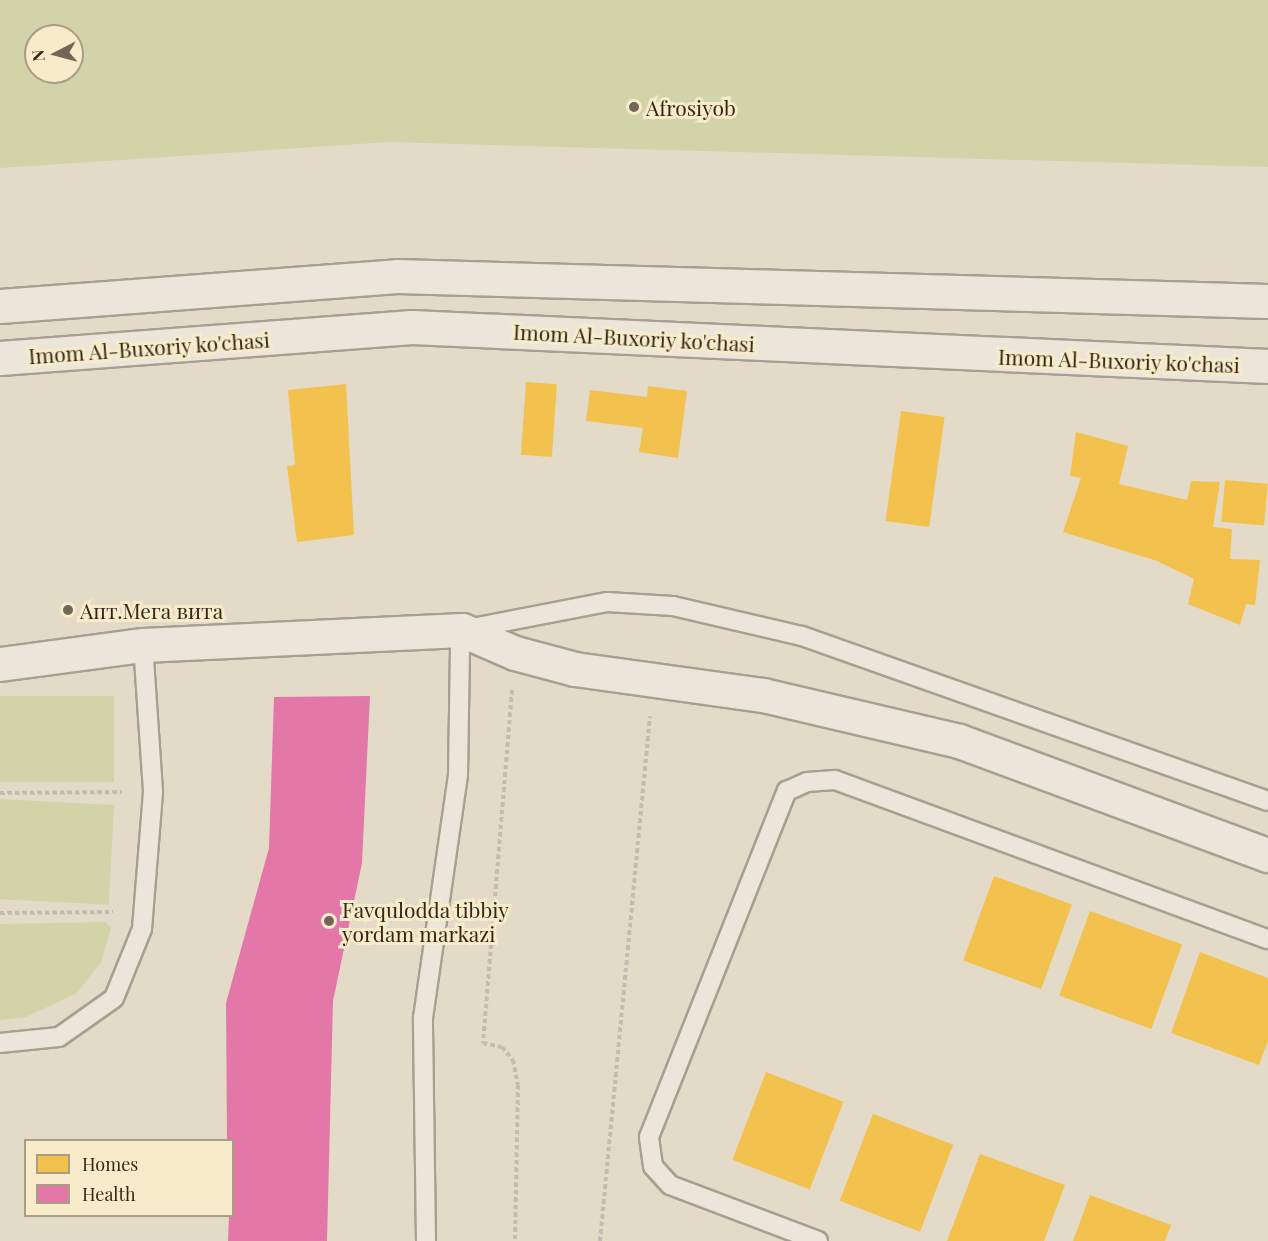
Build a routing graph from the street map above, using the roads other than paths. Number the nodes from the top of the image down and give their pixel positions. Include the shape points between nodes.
1 (1268, 301) edge
2 (0, 306) edge
3 (0, 358) edge
4 (1268, 366) edge
5 (461, 639) junction
6 (143, 645) junction
7 (0, 664) edge
8 (1268, 801) edge
9 (1268, 855) edge
10 (1268, 939) edge
11 (0, 1043) edge
12 (426, 1241) edge
13 (818, 1241) edge

1 - 2 main road via 397,276
3 - 4 main road, Imom Al-Buxoriy ko'chasi via 412,327
5 - 6 main road
5 - 8 lane via 607,602 673,606 802,636
5 - 9 main road via 575,669 763,695 959,741
5 - 12 lane via 458,775 423,1018
6 - 7 main road
6 - 11 lane via 153,791 142,929 114,998 59,1037
10 - 13 lane via 836,780 807,782 787,791 649,1137 653,1166 670,1185

